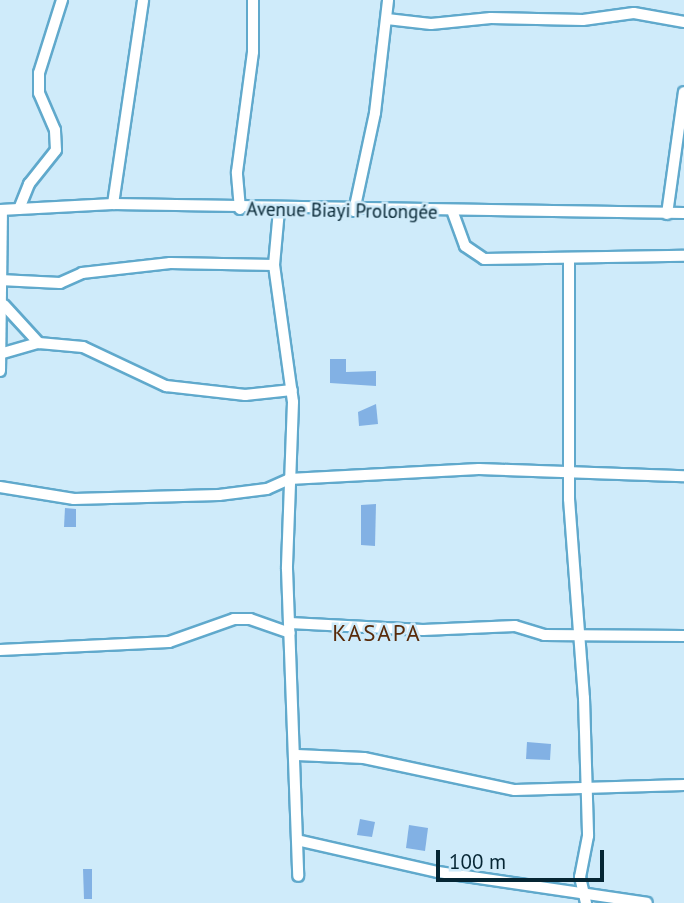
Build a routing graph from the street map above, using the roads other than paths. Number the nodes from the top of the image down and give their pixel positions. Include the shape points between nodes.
1 (143, 0) edge
2 (253, 0) edge
3 (388, 0) edge
4 (58, 3) edge
5 (387, 19) junction
6 (684, 22) edge
7 (684, 92) edge
8 (113, 204) junction
9 (19, 209) junction
10 (240, 209) junction
11 (1, 210) edge
12 (279, 210) junction
13 (354, 211) junction
14 (453, 213) junction
15 (684, 213) edge
16 (667, 214) junction
17 (684, 256) edge
18 (569, 258) junction
19 (274, 265) junction
20 (0, 280) edge
21 (4, 305) junction
22 (39, 343) junction
23 (3, 353) junction
24 (0, 371) edge
25 (292, 390) junction
26 (571, 468) junction
27 (684, 476) edge
28 (289, 479) junction
29 (0, 487) edge
30 (290, 628) junction
31 (578, 635) junction
32 (684, 636) edge
33 (0, 650) edge
34 (297, 755) junction
35 (584, 785) junction
36 (684, 785) edge
37 (301, 841) junction
38 (298, 876) dead end
39 (586, 898) edge
40 (647, 903) edge

1 - 8 street
2 - 10 street via 253,52 237,172
3 - 5 street
4 - 9 street via 39,72 39,93 55,130 56,150 29,184
5 - 6 street via 431,24 491,18 583,20 634,13
5 - 13 street
7 - 16 street
8 - 9 street, Avenue Biayi Prolongée
8 - 10 street, Avenue Biayi Prolongée
9 - 11 street, Avenue Biayi Prolongée
10 - 12 street, Avenue Biayi Prolongée
11 - 20 street
12 - 13 street, Avenue Biayi Prolongée
12 - 19 street
13 - 14 street, Avenue Biayi Prolongée
14 - 16 street, Avenue Biayi Prolongée
14 - 18 street via 475,256
15 - 16 street, Avenue Biayi Prolongée
17 - 18 street
18 - 26 street
19 - 20 street via 170,263 82,273 60,284
19 - 25 street
20 - 21 street
21 - 22 street
21 - 23 street
22 - 23 street
22 - 25 street via 94,350 151,383 201,393
23 - 24 street
25 - 28 street
26 - 27 street via 631,477
26 - 28 street
26 - 31 street
28 - 29 street via 267,489 219,495 74,499
28 - 30 street
30 - 31 street via 515,626 544,635
30 - 33 street via 234,619 159,644
30 - 34 street
31 - 32 street
31 - 35 street
34 - 35 street via 364,758 515,790
34 - 37 street
35 - 36 street
35 - 39 street via 588,836 580,877
37 - 38 street
37 - 39 street via 438,872
39 - 40 street

